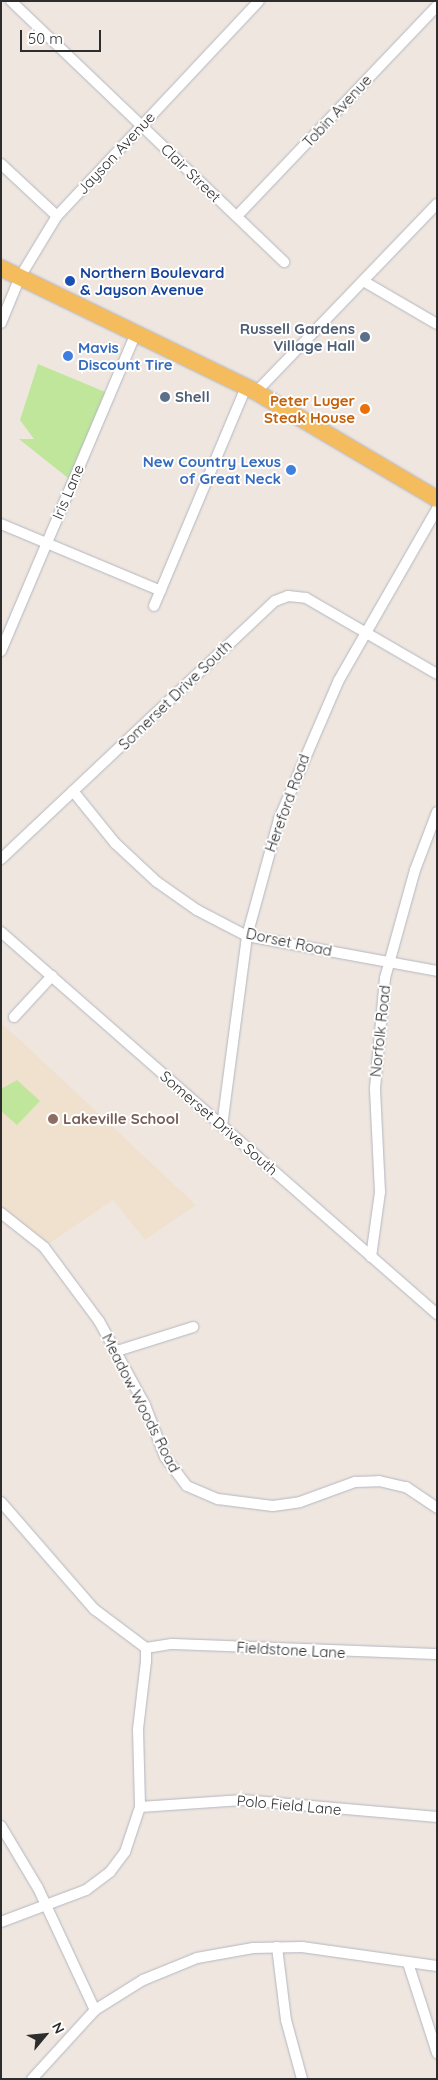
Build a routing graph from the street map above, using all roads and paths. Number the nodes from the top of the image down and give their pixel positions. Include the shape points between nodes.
1 (11, 1) edge
2 (259, 1) edge
3 (437, 6) edge
4 (142, 126) junction
5 (1, 164) edge
6 (437, 204) edge
7 (57, 216) junction
8 (237, 216) junction
9 (284, 262) dead end
10 (1, 268) edge
11 (20, 277) junction
12 (365, 282) junction
13 (1, 324) edge
14 (437, 324) edge
15 (136, 334) junction
16 (251, 390) junction
17 (437, 499) edge
18 (437, 509) edge
19 (1, 524) edge
20 (46, 543) junction
21 (161, 591) junction
22 (154, 606) dead end
23 (366, 632) junction
24 (1, 651) edge
25 (437, 674) edge
26 (73, 791) junction
27 (437, 812) edge
28 (1, 859) edge
29 (1, 932) edge
30 (247, 936) junction
31 (390, 962) junction
32 (437, 970) edge
33 (52, 976) junction
34 (14, 1017) dead end
35 (222, 1126) junction
36 (1, 1213) edge
37 (371, 1256) junction
38 (437, 1314) edge
39 (193, 1327) dead end
40 (117, 1351) junction
41 (1, 1502) edge
42 (437, 1508) edge
43 (146, 1648) junction
44 (437, 1654) edge
45 (140, 1807) junction
46 (437, 1817) edge
47 (1, 1826) edge
48 (46, 1906) junction
49 (1, 1922) edge
50 (277, 1947) junction
51 (408, 1963) junction
52 (437, 1966) edge
53 (95, 2010) junction
54 (437, 2053) edge
55 (32, 2079) edge
56 (302, 2079) edge

1 - 4 street, Clair Street
2 - 4 street, Jayson Avenue
3 - 8 street, Tobin Avenue
4 - 7 street, Jayson Avenue
4 - 8 street, Clair Street
5 - 7 street
6 - 12 street
7 - 11 street, Jayson Avenue
8 - 9 street, Clair Street
10 - 11 main road
11 - 13 street, Jayson Avenue
11 - 15 main road
12 - 14 street
12 - 16 street
15 - 16 main road
15 - 20 street, Iris Lane
16 - 17 main road
16 - 21 street
18 - 23 street, Hereford Road
19 - 20 street
20 - 21 street
20 - 24 street, Iris Lane
21 - 22 street
23 - 25 street, Somerset Drive South
23 - 26 street, Somerset Drive South via 306,598 288,596 275,601
23 - 30 street, Hereford Road via 297,771 258,886
26 - 28 street, Somerset Drive South
26 - 30 street, Dorset Road via 115,843 157,882 197,910
27 - 31 street, Norfolk Road via 415,870
29 - 33 street, Somerset Drive South
30 - 31 street, Dorset Road
30 - 35 street, Hereford Road
31 - 32 street, Dorset Road
31 - 37 street, Norfolk Road via 377,1040 380,1192
33 - 34 street
33 - 35 street, Somerset Drive South
35 - 37 street, Somerset Drive South
36 - 40 street, Meadow Woods Road via 44,1246
37 - 38 street, Somerset Drive South
39 - 40 street
40 - 42 street, Meadow Woods Road via 165,1457 177,1476 200,1493 273,1506 300,1502 355,1482 379,1481 406,1487
41 - 43 street via 94,1609
43 - 44 street, Fieldstone Lane via 172,1644
43 - 45 street via 138,1730
45 - 46 street, Polo Field Lane via 243,1800
45 - 48 street via 132,1841 110,1872 86,1890
47 - 48 street
48 - 49 street
48 - 53 street
50 - 51 street
50 - 53 street via 221,1952 172,1967
50 - 56 street via 286,2020
51 - 52 street
51 - 54 street
53 - 55 street

